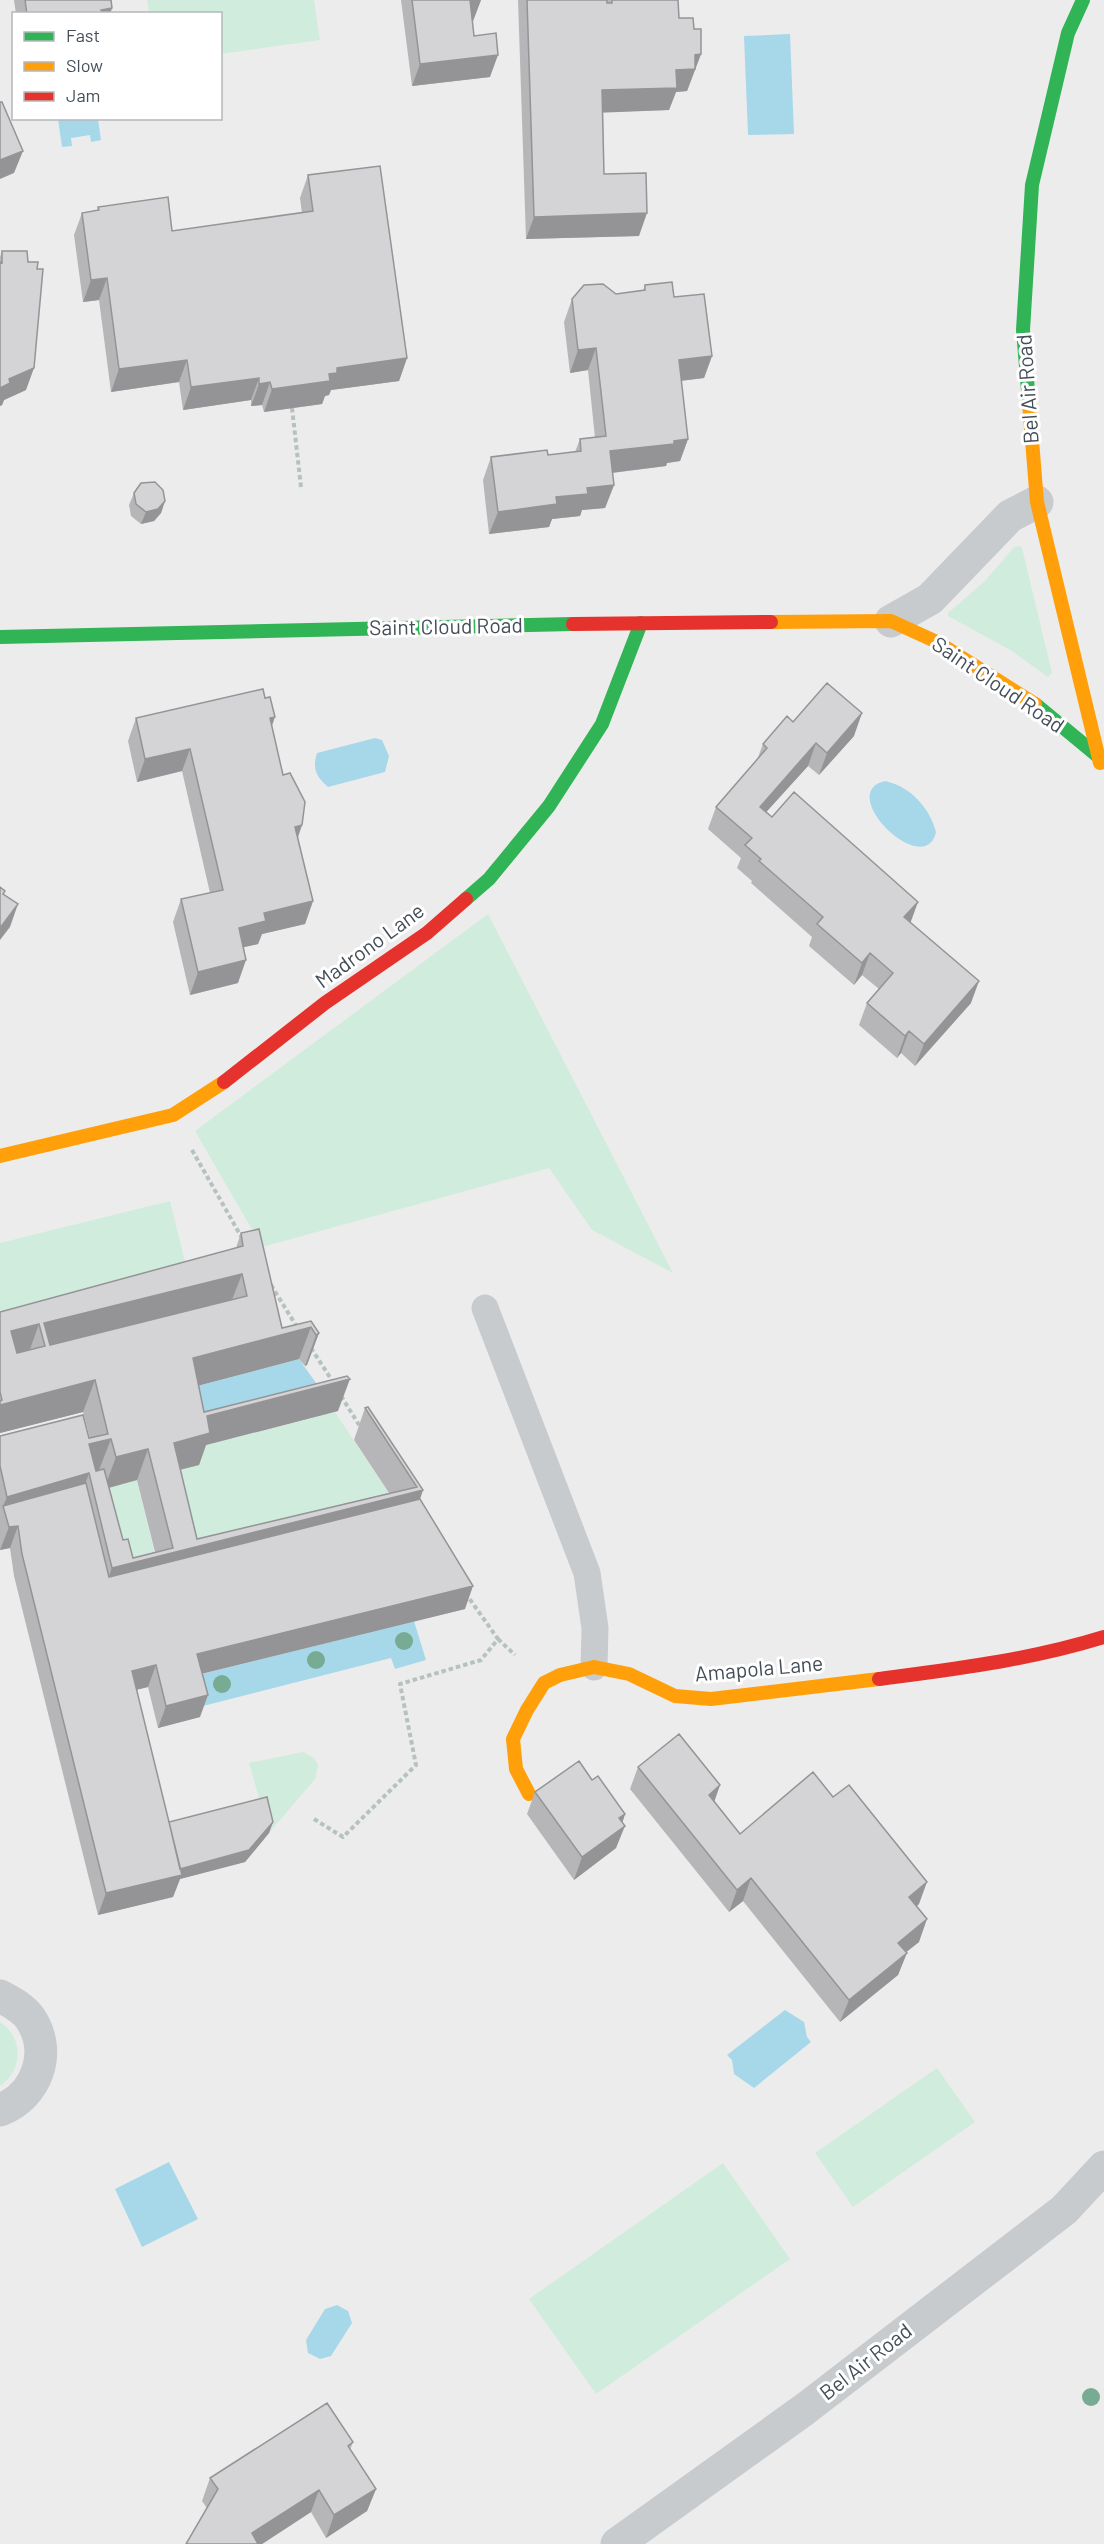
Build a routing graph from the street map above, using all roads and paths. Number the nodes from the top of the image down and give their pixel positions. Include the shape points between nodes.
1 (1083, 0) edge
2 (292, 408) edge
3 (301, 487) dead end
4 (1037, 502) junction
5 (891, 621) junction
6 (641, 623) junction
7 (0, 637) edge
8 (1099, 757) junction
9 (1104, 777) edge
10 (173, 1115) junction
11 (0, 1156) edge
12 (247, 1246) edge
13 (266, 1276) edge
14 (485, 1308) dead end
15 (304, 1336) edge
16 (310, 1346) edge
17 (367, 1437) edge
18 (462, 1588) edge
19 (1104, 1636) edge
20 (594, 1667) junction
21 (529, 1794) dead end
22 (314, 1819) dead end
23 (0, 1996) edge
24 (0, 2110) edge
25 (1104, 2167) edge
26 (617, 2544) edge

1 - 4 street, Bel Air Road via 1068,33 1032,185 1023,330
2 - 3 path
4 - 5 street via 1010,516 930,598
4 - 8 street, Bel Air Road
5 - 6 street, Saint Cloud Road
5 - 8 street, Saint Cloud Road via 937,642 1040,707
6 - 7 street, Saint Cloud Road
6 - 10 street, Madrono Lane via 603,724 549,806 489,879 426,933
8 - 9 street, Bel Air Road
10 - 11 street, Madrono Lane
10 - 12 path
13 - 15 path
14 - 20 lane via 587,1573 595,1629
16 - 17 path
18 - 22 path via 498,1639 481,1660 400,1684 416,1765 343,1837
19 - 20 street, Amapola Lane via 1069,1648 984,1666 711,1699 675,1696 629,1674
20 - 21 street, Amapola Lane via 544,1683 527,1710 513,1739 516,1769
23 - 24 street via 30,2018 39,2036 41,2052 33,2085 20,2100
25 - 26 street, Bel Air Road via 1055,2217 805,2409

